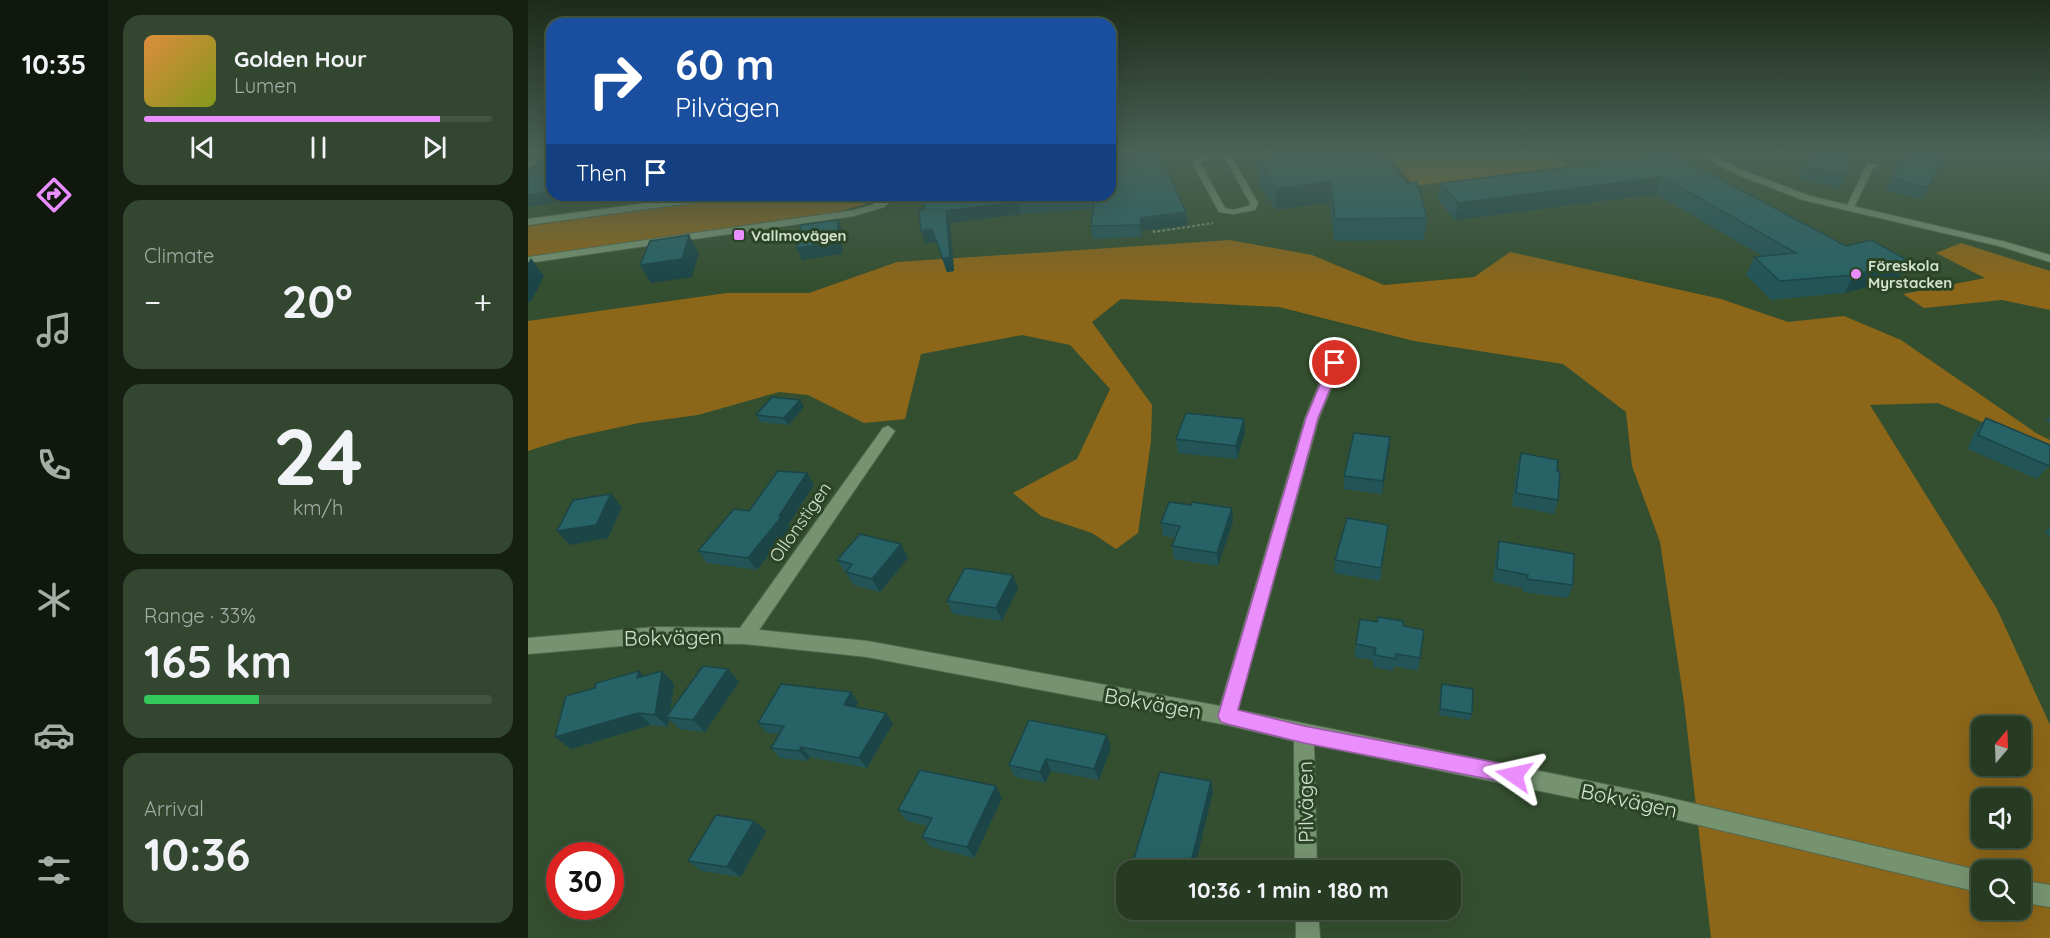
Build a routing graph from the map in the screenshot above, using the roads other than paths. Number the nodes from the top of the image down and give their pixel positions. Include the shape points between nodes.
1 (1214, 196) edge
2 (1248, 196) edge
3 (1801, 196) edge
4 (1856, 196) edge
5 (684, 201) edge
6 (887, 201) edge
7 (1850, 208) junction
8 (528, 222) edge
9 (2050, 259) edge
10 (528, 260) edge
11 (1328, 353) dead end
12 (888, 431) dead end
13 (745, 636) junction
14 (528, 646) edge
15 (1227, 716) junction
16 (1304, 734) junction
17 (1306, 860) edge
18 (1971, 879) edge
19 (2031, 893) edge
20 (2050, 897) edge
21 (1307, 920) edge
22 (1308, 938) edge

1 - 2 lane via 1222,210 1233,212 1254,206
3 - 7 street
4 - 7 lane
5 - 8 street
6 - 10 street via 854,213
7 - 9 street
11 - 15 street via 1335,363 1312,418
12 - 13 street, Ollonstigen
13 - 14 street, Bokvägen via 656,634
13 - 15 street, Bokvägen via 867,649
15 - 16 street, Bokvägen
16 - 17 street, Pilvägen
16 - 18 street, Bokvägen via 1653,804
19 - 20 street
21 - 22 street

